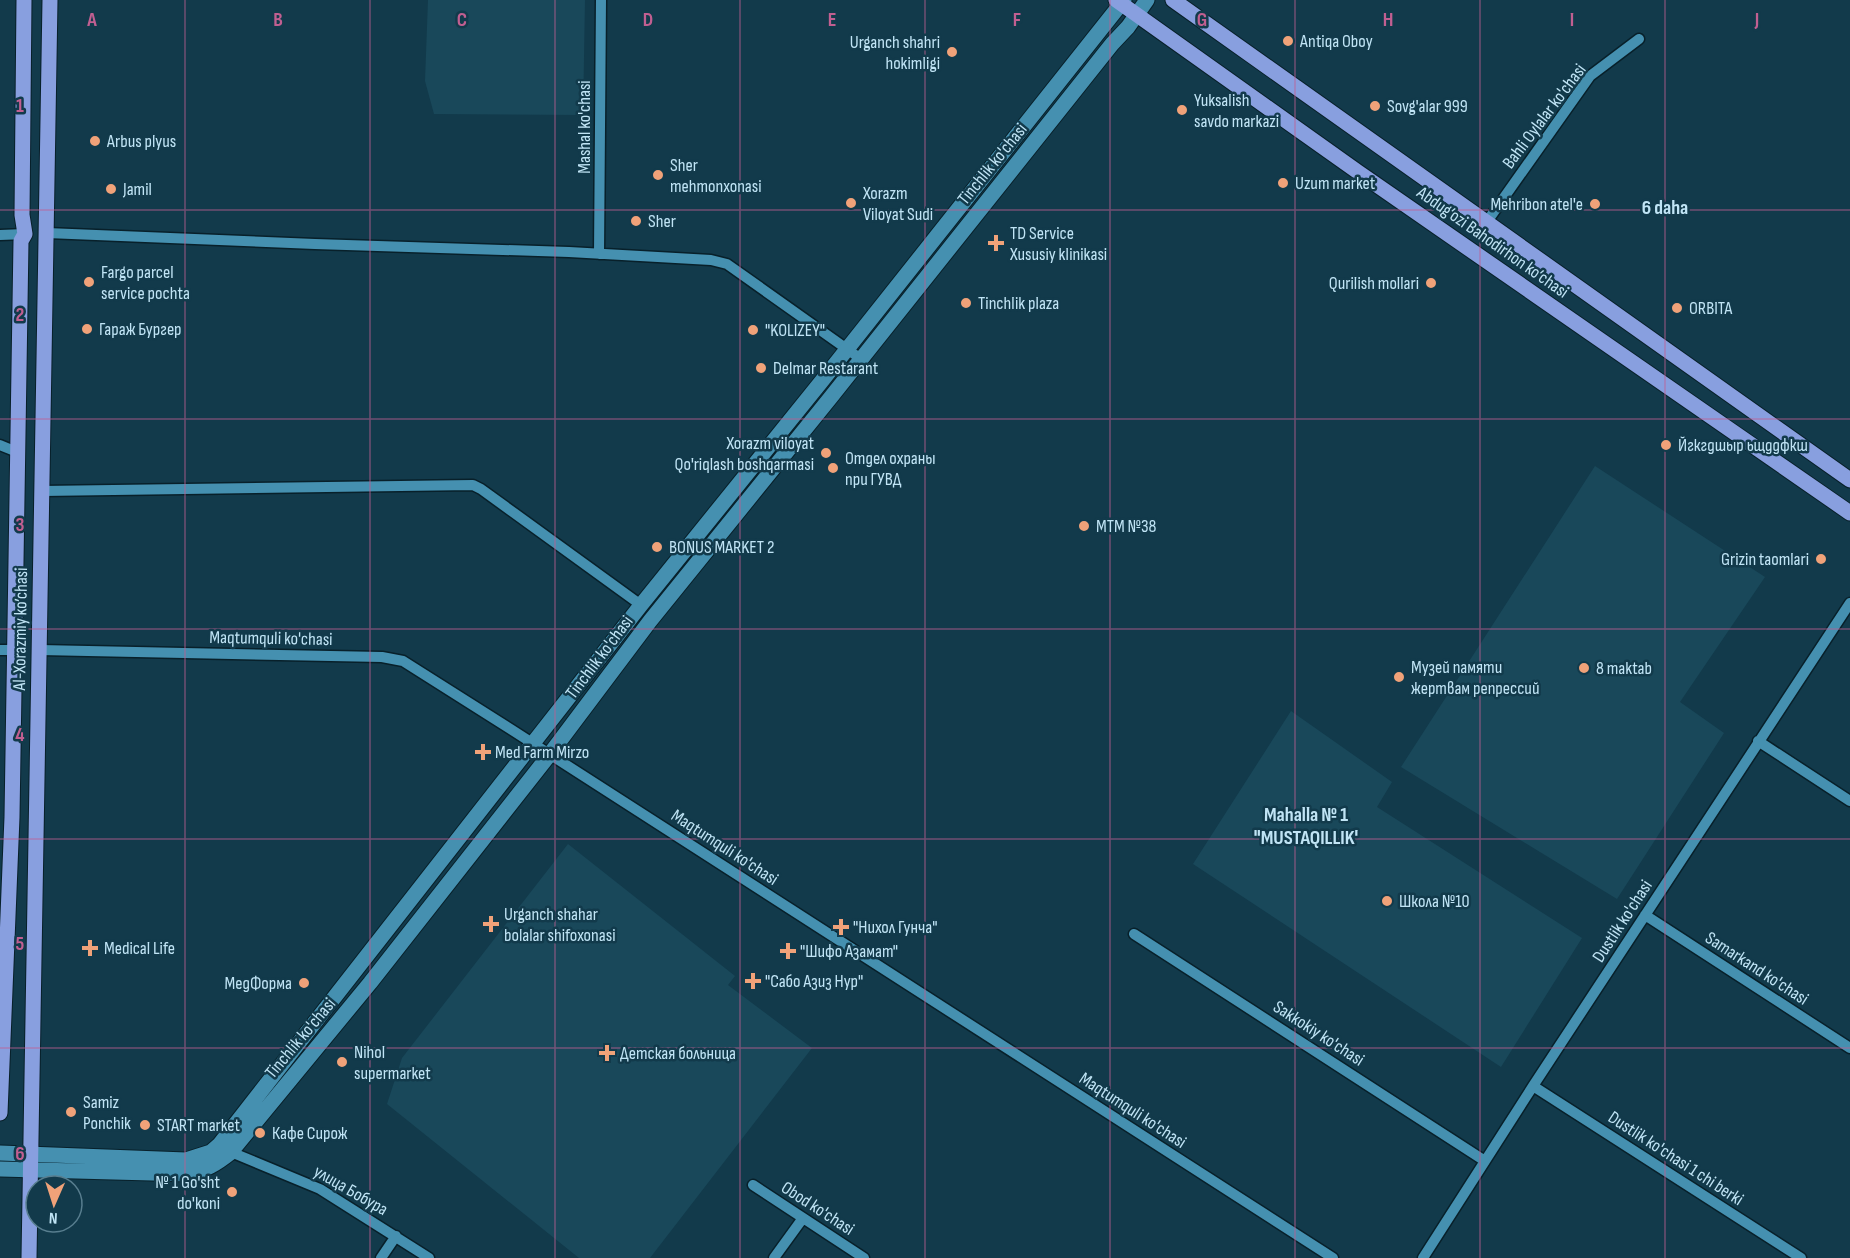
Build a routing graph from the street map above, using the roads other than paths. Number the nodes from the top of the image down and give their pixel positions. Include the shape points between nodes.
1 (24, 0) edge
2 (50, 0) edge
3 (601, 0) edge
4 (1147, 0) edge
5 (1173, 0) edge
6 (1120, 1) edge
7 (1136, 14) junction
8 (1639, 39) dead end
9 (1486, 223) junction
10 (47, 232) junction
11 (25, 234) junction
12 (0, 235) edge
13 (599, 254) junction
14 (848, 348) junction
15 (861, 359) junction
16 (0, 445) edge
17 (17, 452) junction
18 (1850, 480) edge
19 (42, 491) junction
20 (1850, 513) edge
21 (1850, 603) edge
22 (641, 605) junction
23 (0, 650) edge
24 (16, 650) junction
25 (40, 650) junction
26 (1758, 741) junction
27 (534, 743) junction
28 (550, 754) junction
29 (1850, 801) edge
30 (1645, 915) junction
31 (1134, 934) dead end
32 (1850, 1048) edge
33 (1533, 1086) junction
34 (0, 1113) edge
35 (224, 1149) junction
36 (0, 1153) edge
37 (1485, 1161) junction
38 (31, 1162) junction
39 (0, 1169) edge
40 (753, 1185) dead end
41 (803, 1218) junction
42 (396, 1236) junction
43 (29, 1258) edge
44 (381, 1258) edge
45 (429, 1258) edge
46 (774, 1258) edge
47 (864, 1258) edge
48 (1333, 1258) edge
49 (1423, 1258) edge
50 (1800, 1258) edge

1 - 11 main road, Al-Xorazmiy ko’chasi
2 - 10 main road, Al-Xorazmiy ko’chasi
3 - 13 street, Mashal ko'chasi
4 - 7 main road, Tinchlik ko'chasi
5 - 9 main road, Abdug’ozi Bahodirhon ko’chasi
6 - 7 main road, Abdug’ozi Bahodirhon ko’chasi
6 - 14 main road, Tinchlik ko'chasi
7 - 15 main road, Tinchlik ko'chasi
7 - 20 main road, Abdug’ozi Bahodirhon ko’chasi
8 - 9 street, Bahli Oylalar ko'chasi via 1590,76
9 - 18 main road, Abdug’ozi Bahodirhon ko’chasi
10 - 13 street
10 - 19 main road, Al-Xorazmiy ko’chasi
11 - 12 street
11 - 17 main road, Al-Xorazmiy ko’chasi via 21,241
13 - 14 street via 727,264
14 - 15 street
14 - 22 main road, Tinchlik ko'chasi
15 - 28 main road, Tinchlik ko'chasi via 650,621
16 - 17 street
17 - 24 main road, Al-Xorazmiy ko’chasi
19 - 22 street via 473,485
19 - 25 main road, Al-Xorazmiy ko’chasi
21 - 26 street, Dustlik ko'chasi
22 - 27 main road, Tinchlik ko'chasi
23 - 24 street
24 - 34 main road, Al-Xorazmiy ko’chasi
25 - 27 street, Maqtumquli ko'chasi via 391,657 413,666
25 - 38 main road, Al-Xorazmiy ko’chasi
26 - 29 street
26 - 30 street, Dustlik ko'chasi
27 - 28 street, Maqtumquli ko'chasi
27 - 35 main road, Tinchlik ko'chasi
28 - 35 main road, Tinchlik ko'chasi via 364,991
28 - 48 street, Maqtumquli ko'chasi
30 - 32 street, Samarkand ko'chasi
30 - 33 street, Dustlik ko'chasi
31 - 37 street, Sakkokiy ko'chasi
33 - 37 street, Dustlik ko'chasi
33 - 50 street, Dustlik ko'chasi 1 chi berki
35 - 38 main road, Tinchlik ko'chasi via 214,1166 189,1174
35 - 42 street, улица Бобура via 320,1189
36 - 38 main road, Tinchlik ko'chasi
37 - 49 street, Dustlik ko'chasi
38 - 39 main road, Tinchlik ko'chasi
38 - 43 main road, Al-Xorazmiy ko’chasi
40 - 41 street, Obod ko'chasi
41 - 46 street
41 - 47 street, Obod ko'chasi
42 - 44 street
42 - 45 street, улица Бобура

